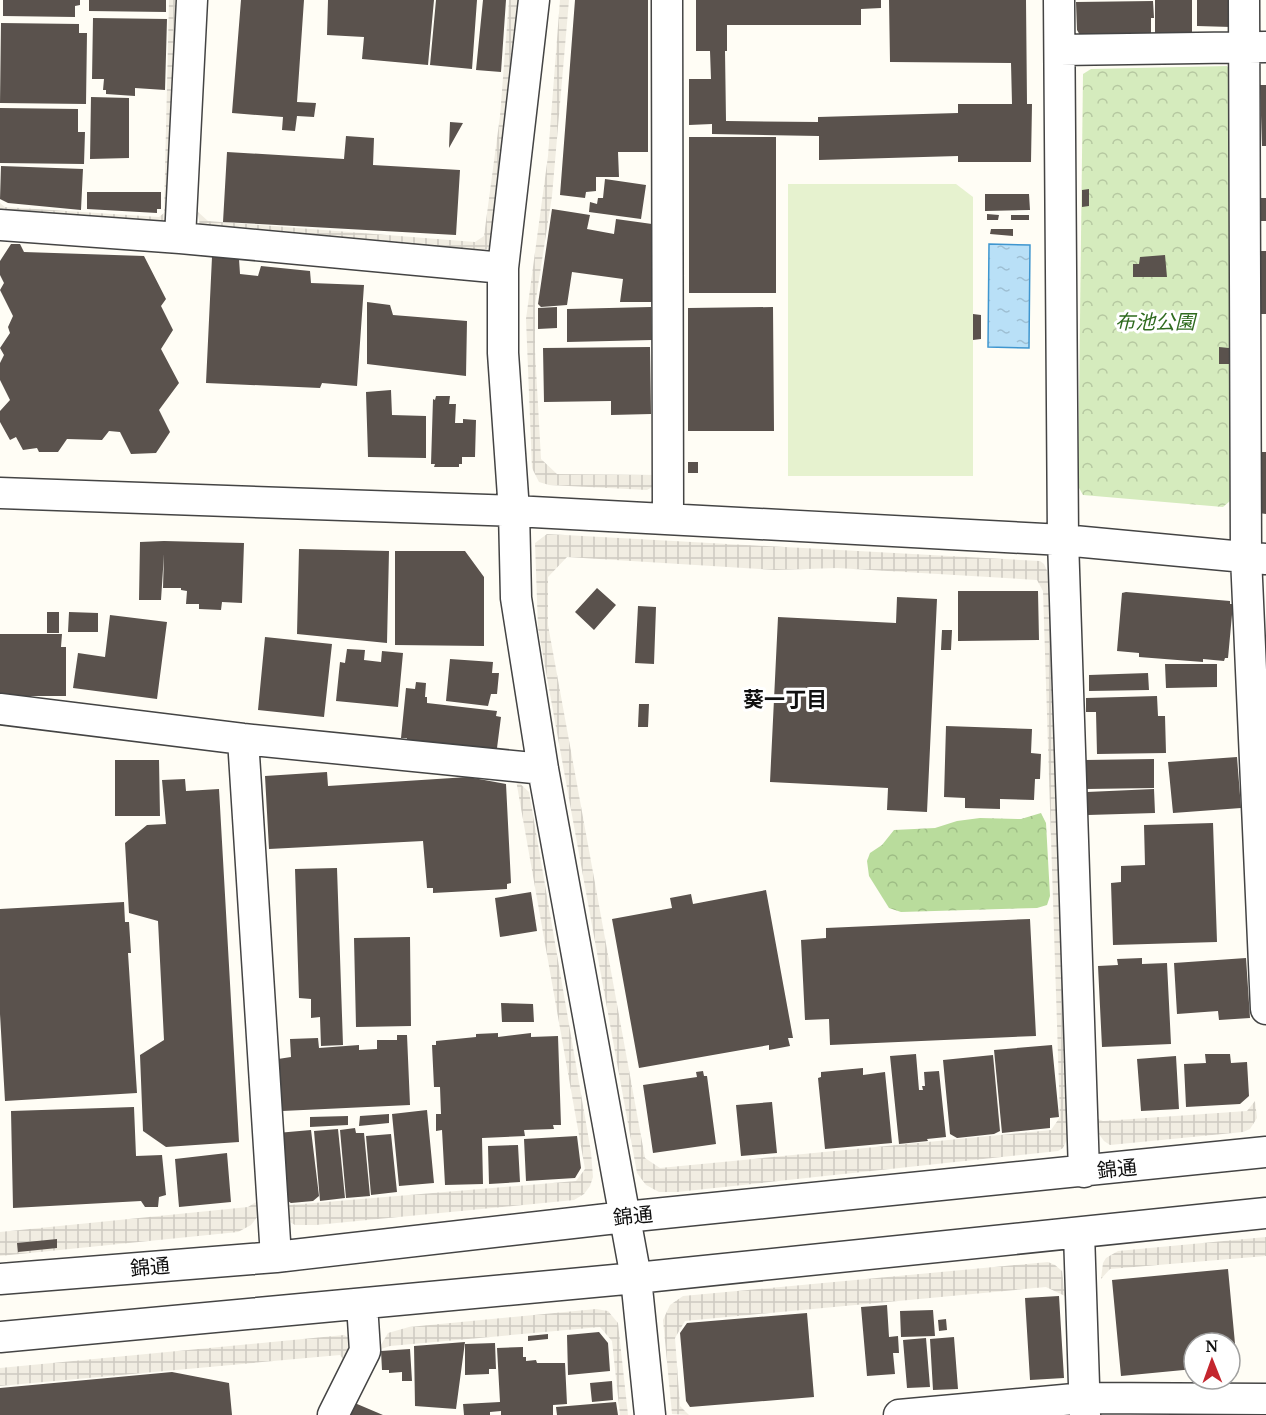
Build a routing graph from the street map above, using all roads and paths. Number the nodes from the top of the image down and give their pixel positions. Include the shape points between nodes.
1 (192, 0) edge
2 (534, 0) edge
3 (667, 0) edge
4 (1059, 0) edge
5 (1244, 0) edge
6 (1255, 47) edge
7 (1060, 50) junction
8 (0, 225) edge
9 (180, 237) junction
10 (503, 268) junction
11 (0, 494) edge
12 (514, 511) junction
13 (668, 519) junction
14 (1062, 540) junction
15 (1256, 558) edge
16 (0, 709) edge
17 (243, 739) junction
18 (543, 769) junction
19 (1264, 920) edge
20 (1266, 1010) edge
21 (1266, 1152) edge
22 (1084, 1172) junction
23 (1266, 1213) edge
24 (625, 1217) junction
25 (1079, 1233) junction
26 (276, 1257) junction
27 (636, 1278) junction
28 (0, 1279) edge
29 (362, 1304) junction
30 (0, 1337) edge
31 (1266, 1399) edge
32 (1085, 1406) edge
33 (333, 1415) edge
34 (650, 1415) edge
35 (899, 1415) edge

1 - 9 street
2 - 10 street
3 - 13 street
4 - 7 street
5 - 6 street
6 - 7 street
6 - 15 street
7 - 14 street
8 - 9 street
9 - 10 street
10 - 12 street via 503,353
11 - 12 street
12 - 13 street
12 - 18 street via 516,597
13 - 14 street
14 - 15 street
14 - 22 street
15 - 19 street
16 - 17 street
17 - 18 street
17 - 26 street
18 - 24 street
19 - 20 street
21 - 22 street, 錦通
22 - 24 street, 錦通
23 - 25 street
24 - 26 street, 錦通
24 - 27 street
25 - 27 street
25 - 32 street
26 - 28 street, 錦通
27 - 29 street
27 - 34 street
29 - 30 street
29 - 33 street via 365,1351
31 - 32 street
32 - 35 street

